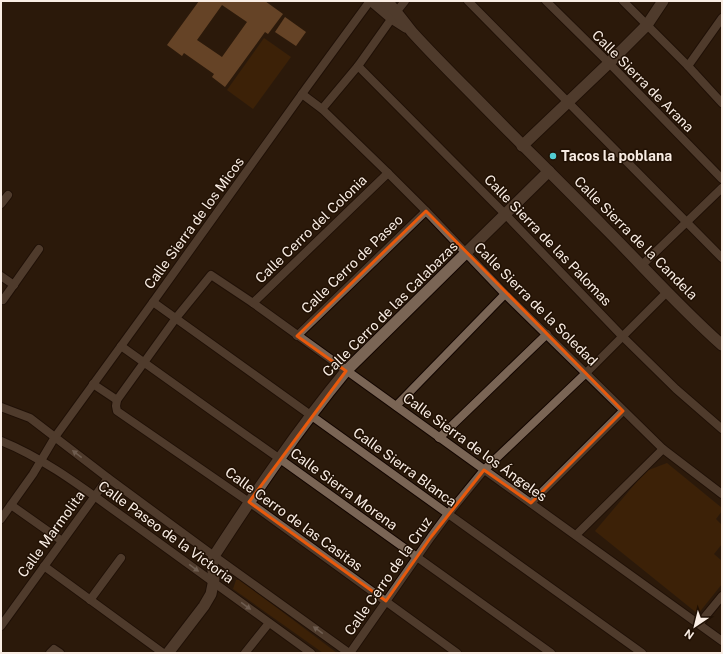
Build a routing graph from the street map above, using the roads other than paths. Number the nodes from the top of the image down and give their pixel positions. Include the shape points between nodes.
1 (371, 1) edge
2 (387, 1) edge
3 (405, 1) edge
4 (468, 1) edge
5 (546, 1) edge
6 (623, 1) edge
7 (663, 1) edge
8 (394, 15) junction
9 (722, 18) edge
10 (647, 25) junction
11 (609, 63) junction
12 (358, 66) junction
13 (688, 66) junction
14 (302, 94) junction
15 (568, 102) junction
16 (722, 102) edge
17 (322, 109) junction
18 (522, 146) junction
19 (549, 171) junction
20 (388, 174) junction
21 (722, 179) edge
22 (722, 188) edge
23 (8, 195) dead end
24 (1, 204) edge
25 (426, 211) junction
26 (505, 214) junction
27 (686, 222) junction
28 (39, 249) dead end
29 (466, 253) junction
30 (722, 258) edge
31 (642, 265) junction
32 (1, 276) edge
33 (14, 285) junction
34 (667, 292) junction
35 (505, 294) junction
36 (3, 300) dead end
37 (153, 302) junction
38 (252, 303) junction
39 (176, 318) junction
40 (547, 334) junction
41 (297, 336) junction
42 (622, 336) junction
43 (722, 345) edge
44 (121, 346) junction
45 (144, 362) junction
46 (346, 371) junction
47 (586, 373) junction
48 (93, 384) junction
49 (116, 403) junction
50 (396, 406) junction
51 (1, 407) edge
52 (623, 410) junction
53 (311, 416) junction
54 (722, 429) edge
55 (55, 437) junction
56 (440, 438) junction
57 (1, 441) edge
58 (663, 449) junction
59 (280, 459) junction
60 (40, 460) junction
61 (484, 470) junction
62 (108, 478) junction
63 (722, 494) edge
64 (94, 496) junction
65 (249, 502) junction
66 (531, 503) junction
67 (11, 505) junction
68 (448, 514) junction
69 (1, 519) edge
70 (576, 535) junction
71 (62, 541) junction
72 (214, 556) junction
73 (417, 557) junction
74 (121, 558) dead end
75 (44, 566) junction
76 (214, 583) junction
77 (722, 596) edge
78 (90, 600) junction
79 (386, 601) junction
80 (269, 623) junction
81 (699, 624) junction
82 (1, 626) edge
83 (722, 641) edge
84 (50, 653) edge
85 (60, 653) edge
86 (163, 653) edge
87 (168, 653) edge
88 (245, 653) edge
89 (311, 653) edge
90 (350, 653) edge
91 (457, 653) edge
92 (551, 653) edge
93 (642, 653) edge

1 - 8 street
1 - 14 street, Calle Sierra de los Micos
2 - 8 street
3 - 8 street
4 - 15 street
5 - 11 street, Calle Sierra de Arana
6 - 10 street
7 - 10 street
8 - 12 street
8 - 18 street, Calle Sierra de la Candela
9 - 13 street
10 - 11 street
10 - 13 street
11 - 15 street
11 - 21 street, Calle Sierra de Arana
12 - 17 street
12 - 26 street, Calle Sierra de las Palomas
13 - 16 street
14 - 17 street, Calle Sierra de la Soledad
14 - 37 street, Calle Sierra de los Micos
15 - 18 street
15 - 27 street
17 - 20 street, Calle Sierra de la Soledad
18 - 19 street, Calle Sierra de la Candela
19 - 26 street, Calle Cerro de las Calabazas
19 - 31 street, Calle Sierra de la Candela
20 - 25 street, Calle Sierra de la Soledad
20 - 38 street, Calle Cerro del Colonia
22 - 27 street
23 - 24 street
25 - 29 street, Calle Sierra de la Soledad
25 - 41 street, Calle Cerro de Paseo
26 - 29 street, Calle Cerro de las Calabazas
26 - 42 street, Calle Sierra de las Palomas
27 - 30 street
27 - 31 street
28 - 33 street
29 - 35 street, Calle Sierra de la Soledad
29 - 46 street, Calle Cerro de las Calabazas
31 - 34 street, Calle Sierra de la Candela
32 - 33 street
33 - 36 street
34 - 42 street, Calle Cerro de la Cruz
34 - 43 street, Calle Sierra de la Candela
35 - 40 street, Calle Sierra de la Soledad
35 - 50 street
37 - 39 street, Calle Sierra Blanca
37 - 44 street, Calle Sierra de los Micos
38 - 39 street, Calle Sierra de los Ángeles via 211,275
38 - 41 street, Calle Sierra de los Ángeles
39 - 45 street
39 - 53 street, Calle Sierra Blanca
40 - 47 street, Calle Sierra de la Soledad
40 - 56 street
41 - 46 street, Calle Sierra de los Ángeles
42 - 47 street, Calle Cerro de la Cruz
42 - 54 street, Calle Sierra de las Palomas via 676,389
44 - 45 street, Calle Sierra Morena
44 - 48 street, Calle Sierra de los Micos
45 - 49 street
45 - 59 street, Calle Sierra Morena
46 - 50 street, Calle Sierra de los Ángeles
46 - 53 street, Calle Cerro de las Calabazas
47 - 52 street, Calle Sierra de la Soledad
47 - 61 street, Calle Cerro de la Cruz
48 - 49 street, Calle Cerro de las Casitas
48 - 55 street, Calle Sierra de los Micos
49 - 65 street, Calle Cerro de las Casitas via 118,411
50 - 56 street, Calle Sierra de los Ángeles
51 - 55 street, Calle Paseo de la Victoria via 30,418
52 - 58 street, Calle Sierra de la Soledad
52 - 66 street
53 - 59 street, Calle Cerro de las Calabazas
53 - 68 street, Calle Sierra Blanca
55 - 60 street, Calle Sierra de los Micos
62 -> 55 street, Calle Paseo de la Victoria
56 - 61 street, Calle Sierra de los Ángeles
57 - 60 street, Calle Paseo de la Victoria
58 - 63 street, Calle Sierra de la Soledad
58 - 70 street
59 - 65 street, Calle Cerro de las Calabazas
59 - 73 street, Calle Sierra Morena
60 - 64 street, Calle Paseo de la Victoria
60 - 67 street, Calle Sierra de los Micos
61 - 66 street, Calle Sierra de los Ángeles
61 - 68 street, Calle Cerro de la Cruz
62 - 64 street, Calle Marmolita
62 - 72 street, Calle Paseo de la Victoria
64 - 71 street, Calle Marmolita
64 -> 76 street, Calle Paseo de la Victoria
65 - 72 street, Calle Cerro de las Calabazas
65 - 79 street, Calle Cerro de las Casitas
66 - 70 street, Calle Sierra de los Ángeles
67 - 69 street, Calle Sierra de los Micos
67 - 71 street
68 - 73 street, Calle Cerro de la Cruz
68 - 93 street, Calle Sierra Blanca
70 - 81 street, Calle Sierra de los Ángeles
71 - 75 street, Calle Marmolita
72 - 76 street
90 -> 72 street, Calle Paseo de la Victoria
73 - 79 street, Calle Cerro de la Cruz
73 - 92 street, Calle Sierra Morena
74 - 78 street
75 - 78 street
75 - 82 street, Calle Marmolita
76 -> 80 street, Calle Paseo de la Victoria
76 - 87 street via 204,606
77 - 81 street
78 - 86 street
79 - 90 street, Calle Cerro de la Cruz
79 - 91 street, Calle Cerro de las Casitas
80 - 88 street
80 - 89 street, Calle Paseo de la Victoria
81 - 83 street, Calle Sierra de los Ángeles
84 - 85 street via 54,648

